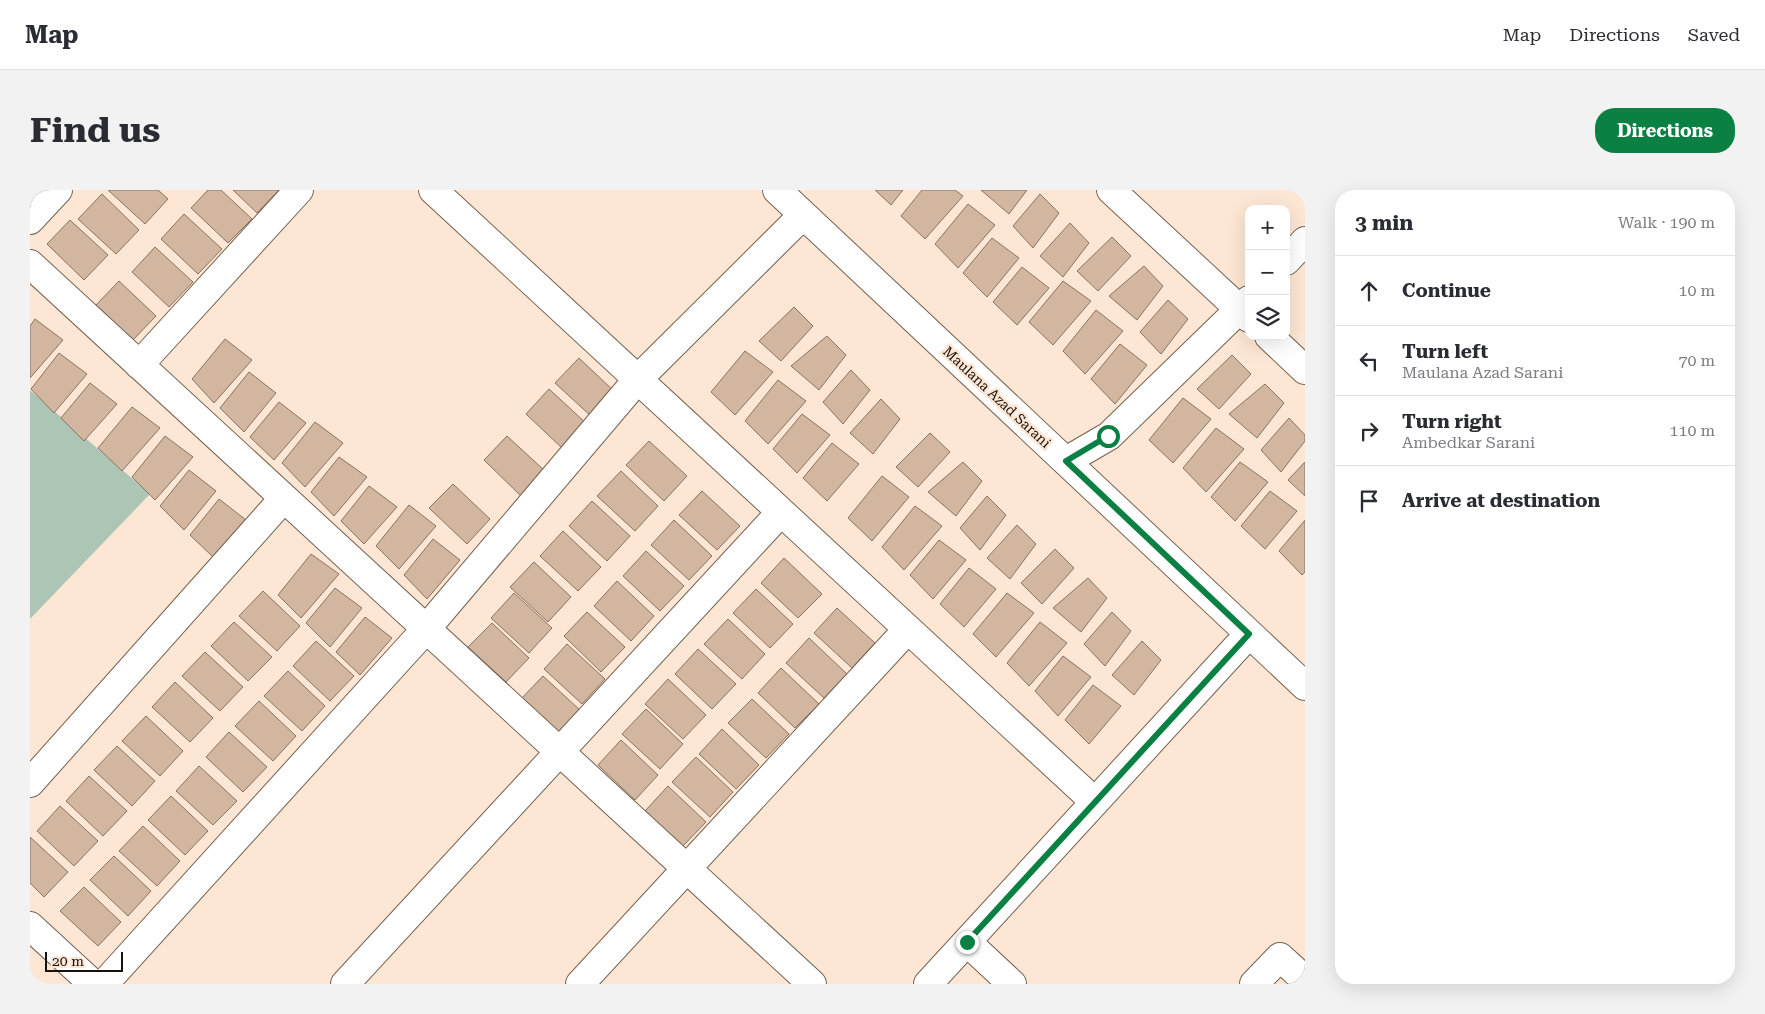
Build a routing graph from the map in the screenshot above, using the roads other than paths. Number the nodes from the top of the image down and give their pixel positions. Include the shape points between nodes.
1 (58, 190) edge
2 (299, 190) edge
3 (433, 190) edge
4 (777, 190) edge
5 (1111, 190) edge
6 (803, 215) junction
7 (30, 220) edge
8 (1305, 241) edge
9 (1290, 257) edge
10 (30, 264) edge
11 (1245, 308) edge
12 (1245, 310) edge
13 (1273, 340) edge
14 (139, 365) junction
15 (1305, 370) edge
16 (638, 380) junction
17 (1066, 461) junction
18 (284, 498) junction
19 (781, 512) junction
20 (908, 629) junction
21 (426, 630) junction
22 (1249, 634) junction
23 (1305, 686) edge
24 (559, 752) junction
25 (30, 783) edge
26 (1095, 802) junction
27 (686, 869) junction
28 (30, 926) edge
29 (967, 942) junction
30 (1305, 980) edge
31 (93, 984) edge
32 (104, 984) edge
33 (345, 984) edge
34 (580, 984) edge
35 (812, 984) edge
36 (928, 984) edge
37 (1012, 984) edge
38 (1254, 984) edge

1 - 7 street
2 - 14 street
3 - 16 street
4 - 6 street, Maulana Azad Sarani
5 - 11 street
6 - 16 street
6 - 17 street, Maulana Azad Sarani
8 - 9 street
10 - 14 street
12 - 17 street via 1108,436
13 - 15 street
14 - 18 street
16 - 19 street
16 - 21 street
17 - 22 street, Maulana Azad Sarani
18 - 21 street
18 - 25 street
19 - 20 street
19 - 24 street
20 - 26 street
20 - 27 street
21 - 24 street
21 - 32 street
22 - 23 street, Maulana Azad Sarani
22 - 26 street
24 - 27 street
24 - 33 street
26 - 29 street
27 - 34 street
27 - 35 street
28 - 31 street
29 - 36 street
29 - 37 street
30 - 38 street via 1280,957

